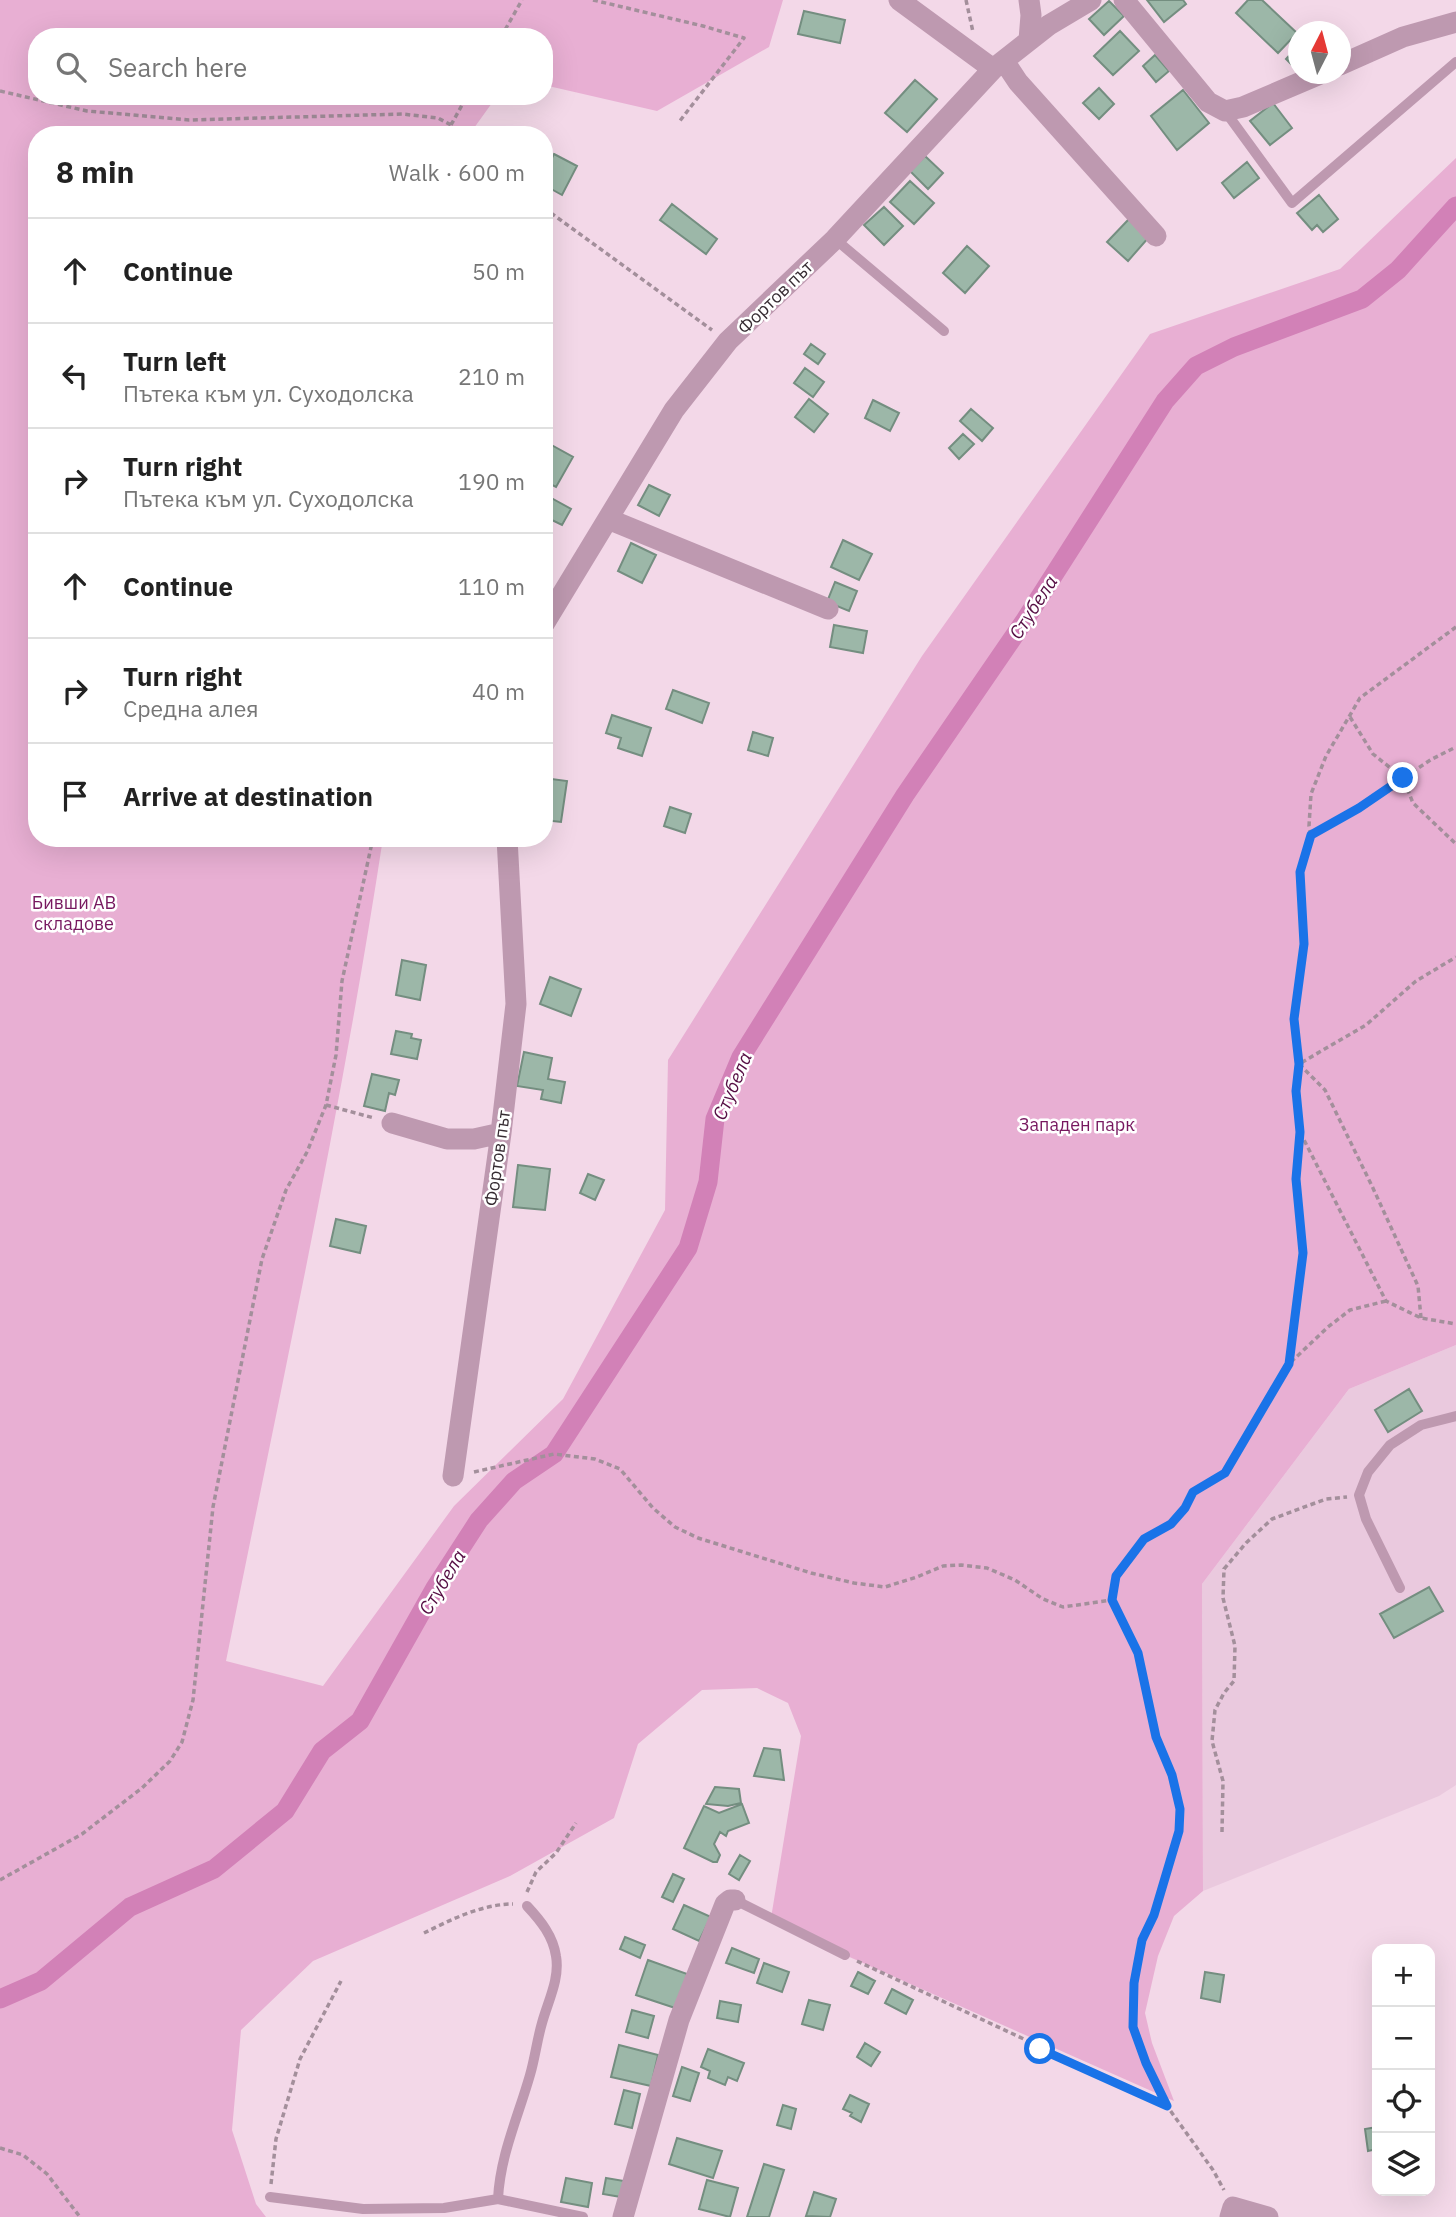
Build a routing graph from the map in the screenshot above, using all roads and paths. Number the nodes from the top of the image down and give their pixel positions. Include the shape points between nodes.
1 (522, 0) edge
2 (593, 0) edge
3 (899, 0) edge
4 (1029, 0) edge
5 (1091, 0) edge
6 (1124, 0) edge
7 (1456, 22) edge
8 (506, 28) edge
9 (1029, 40) junction
10 (1351, 60) edge
11 (1456, 61) edge
12 (998, 65) junction
13 (1297, 84) edge
14 (0, 91) edge
15 (28, 97) edge
16 (61, 105) edge
17 (462, 105) edge
18 (1224, 111) junction
19 (679, 122) dead end
20 (451, 125) joint
21 (553, 215) edge
22 (1156, 236) dead end
23 (835, 239) junction
24 (944, 331) dead end
25 (728, 341) junction
26 (608, 519) junction
27 (553, 609) edge
28 (828, 610) dead end
29 (1456, 628) edge
30 (1350, 717) junction
31 (1456, 747) edge
32 (1403, 778) junction
33 (1311, 835) junction
34 (1456, 844) edge
35 (371, 847) edge
36 (507, 847) edge
37 (1456, 957) edge
38 (1299, 1064) junction
39 (326, 1105) junction
40 (392, 1123) joint
41 (1300, 1132) junction
42 (501, 1133) junction
43 (1386, 1301) junction
44 (1421, 1318) junction
45 (1456, 1324) edge
46 (1289, 1364) junction
47 (1456, 1416) edge
48 (453, 1476) joint
49 (1359, 1495) junction
50 (1399, 1588) dead end
51 (1112, 1600) junction
52 (576, 1823) dead end
53 (1223, 1832) dead end
54 (0, 1880) edge
55 (735, 1900) joint
56 (527, 1906) junction
57 (424, 1933) dead end
58 (845, 1955) joint
59 (341, 1981) dead end
60 (1167, 2106) junction
61 (0, 2148) edge
62 (270, 2197) joint
63 (498, 2199) junction
64 (1232, 2212) edge
65 (80, 2217) edge
66 (583, 2217) edge
67 (623, 2217) edge
68 (1268, 2217) edge

1 - 8 path
2 - 19 path via 744,38
3 - 12 street
4 - 9 street
5 - 9 street, Фортов път
6 - 18 street via 1208,102
7 - 10 street via 1403,37
9 - 12 street, Фортов път
11 - 18 lane via 1292,203
12 - 22 street
12 - 23 street, Фортов път
13 - 18 street
14 - 15 path
16 - 20 path via 189,120 402,114 438,118
17 - 20 path
21 - 25 path
23 - 24 lane
23 - 25 street, Фортов път
25 - 26 street, Фортов път via 674,410
26 - 27 street, Фортов път
26 - 28 street
29 - 30 path via 1360,698
30 - 32 path via 1373,754
30 - 33 path via 1326,755 1311,794
31 - 32 path
32 - 33 path
32 - 34 path via 1413,803
33 - 38 path via 1300,872 1304,944 1294,1019
35 - 39 path via 342,981 336,1055
36 - 42 street, Фортов път via 516,1004
37 - 38 path via 1416,981 1366,1025
38 - 41 path
38 - 44 path via 1325,1090 1372,1186 1418,1286
39 - 40 path
39 - 54 path via 286,1190 262,1259 213,1507 193,1700 182,1742 142,1788 82,1834
40 - 42 street via 447,1139
41 - 43 path
41 - 46 path via 1296,1179 1303,1253
42 - 48 street, Фортов път
43 - 44 path
43 - 46 path via 1350,1310
44 - 45 path
46 - 51 path via 1225,1473 1193,1492 1171,1524 1144,1539 1116,1576
47 - 49 lane via 1421,1425 1390,1445 1368,1472
48 - 51 path via 554,1454 594,1459 620,1469 675,1527 811,1573 885,1587 943,1566 961,1565 987,1568 1063,1607
49 - 50 lane
49 - 53 path via 1326,1499 1272,1519 1224,1569 1223,1598 1235,1646 1234,1681 1214,1710 1212,1741 1223,1781
51 - 60 path via 1138,1653 1156,1737 1180,1809 1179,1831 1142,1940 1134,1983 1133,2027
52 - 56 path via 536,1872 527,1890
55 - 58 lane
55 - 67 street via 725,1904 679,2020
56 - 57 path via 491,1906
56 - 63 lane via 552,1941 557,1974 499,2177
58 - 60 path
59 - 62 path via 300,2059 276,2139
60 - 64 path via 1213,2170
61 - 65 path via 23,2155 47,2174
62 - 63 lane via 363,2209 444,2208
63 - 66 lane
64 - 68 street

